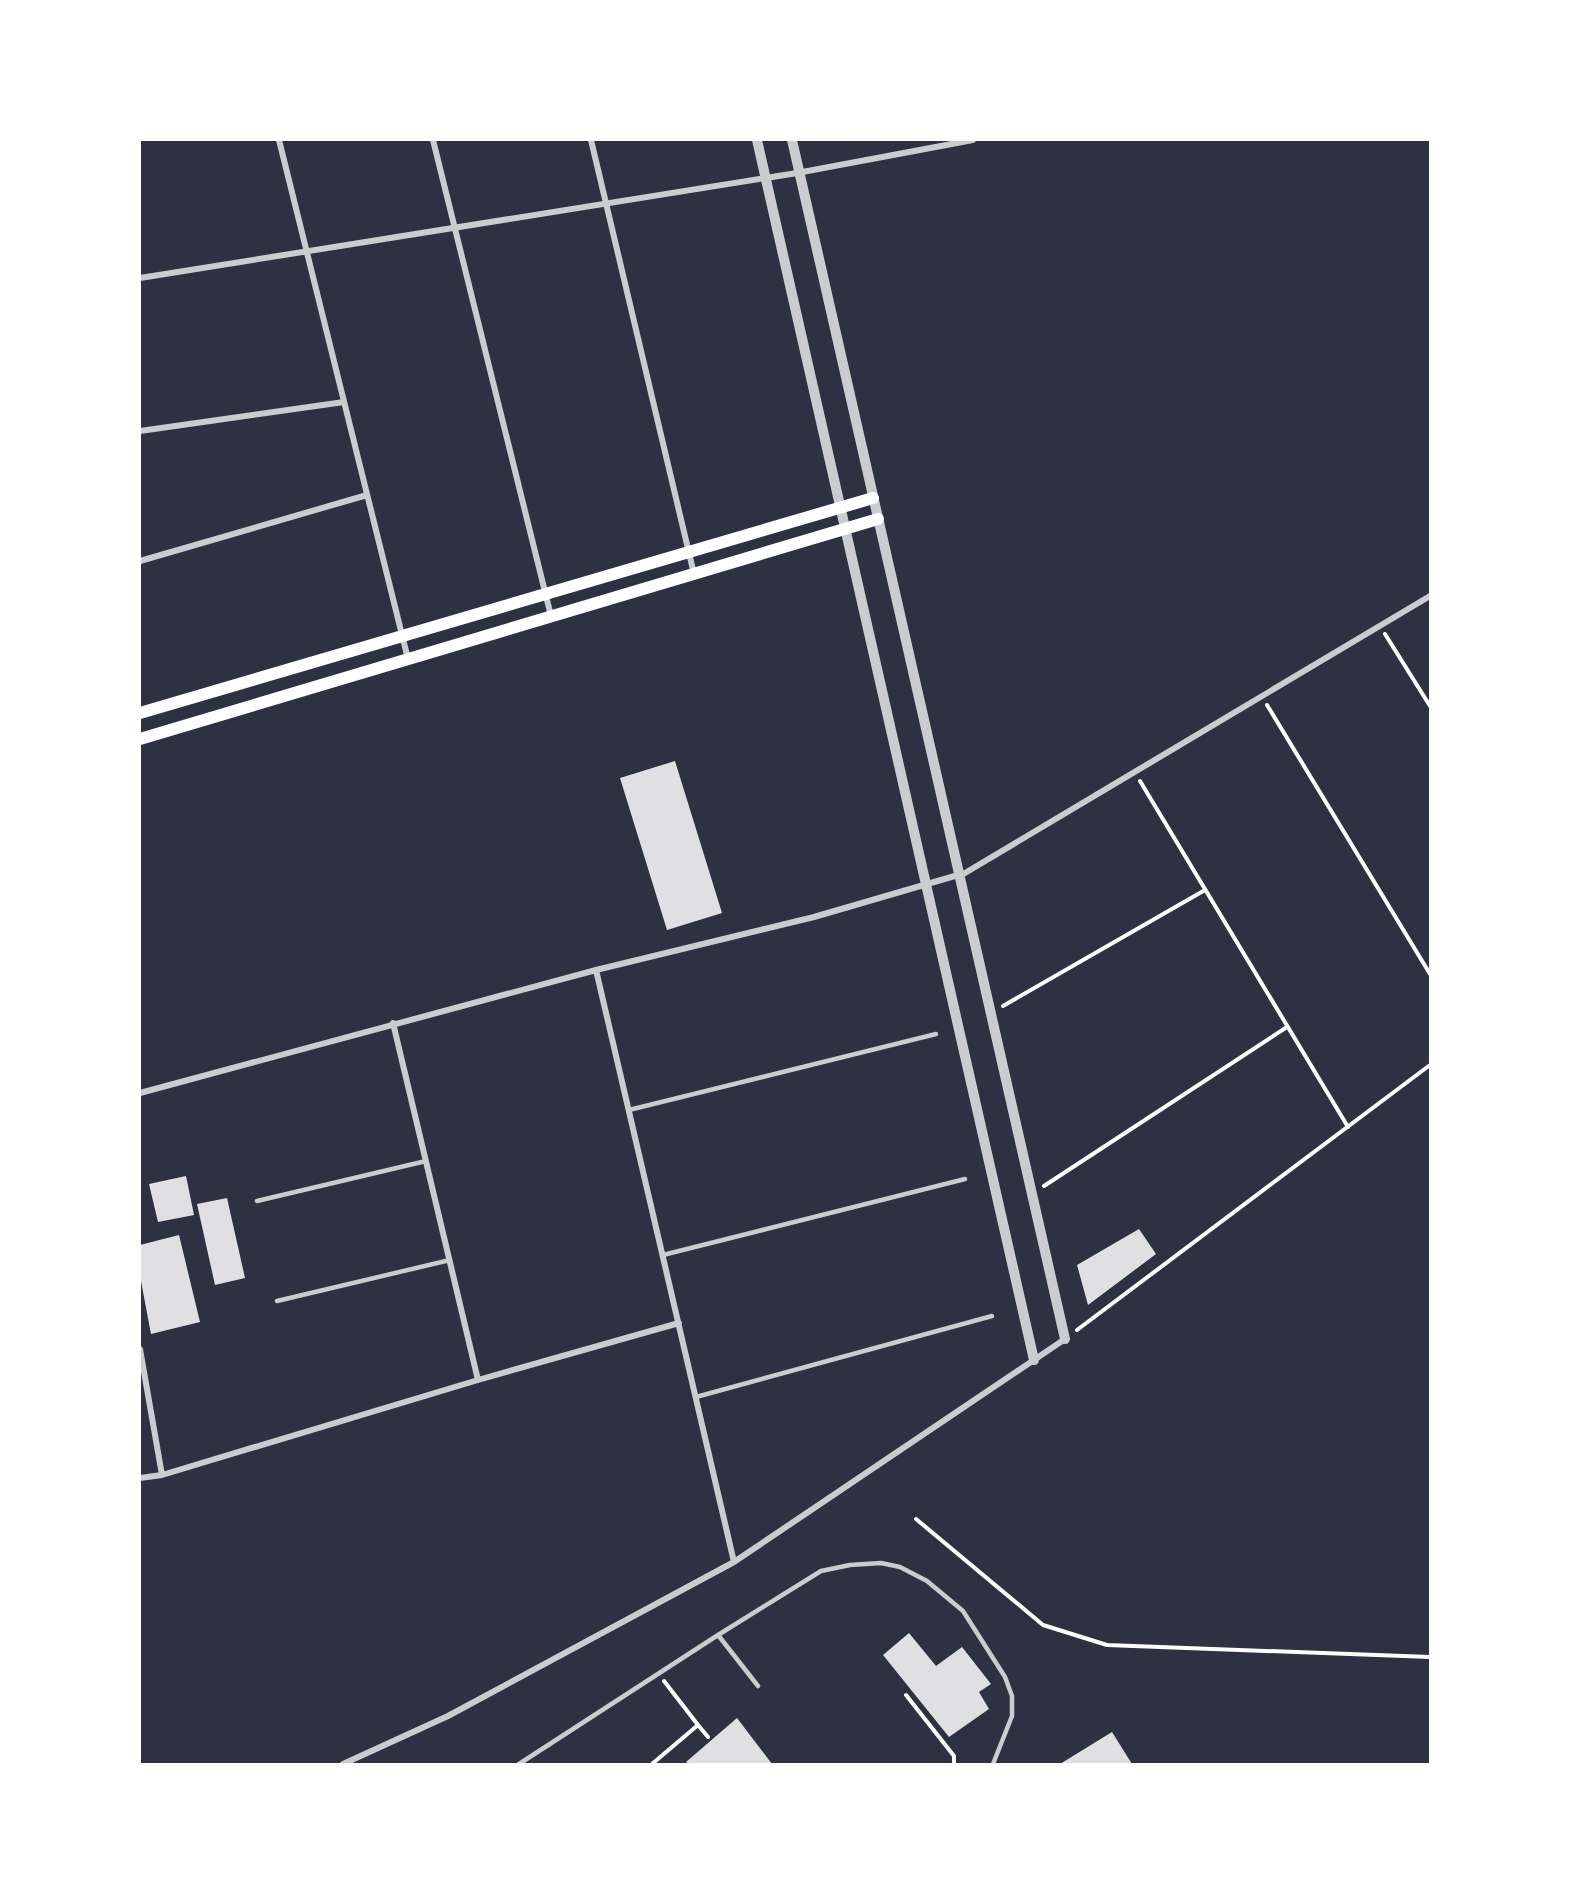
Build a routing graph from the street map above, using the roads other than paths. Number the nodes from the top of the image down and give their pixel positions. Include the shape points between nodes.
1 (279, 140) edge
2 (433, 140) edge
3 (591, 140) edge
4 (757, 140) edge
5 (792, 140) edge
6 (973, 140) edge
7 (961, 141) edge
8 (765, 178) junction
9 (606, 203) junction
10 (455, 228) junction
11 (306, 251) junction
12 (140, 270) edge
13 (140, 278) edge
14 (344, 402) junction
15 (140, 431) edge
16 (367, 495) junction
17 (873, 498) junction
18 (840, 508) junction
19 (878, 519) junction
20 (845, 529) junction
21 (689, 552) junction
22 (140, 561) edge
23 (694, 574) junction
24 (546, 593) junction
25 (1431, 596) edge
26 (551, 616) junction
27 (401, 635) junction
28 (408, 659) junction
29 (140, 713) edge
30 (140, 739) edge
31 (596, 970) junction
32 (393, 1023) junction
33 (936, 1034) dead end
34 (140, 1093) edge
35 (629, 1110) junction
36 (426, 1161) junction
37 (965, 1179) dead end
38 (257, 1201) dead end
39 (663, 1255) junction
40 (450, 1260) junction
41 (277, 1301) dead end
42 (992, 1316) dead end
43 (679, 1323) junction
44 (1065, 1339) joint
45 (140, 1349) edge
46 (1034, 1360) junction
47 (478, 1380) junction
48 (696, 1397) junction
49 (162, 1475) junction
50 (140, 1478) edge
51 (734, 1562) junction
52 (718, 1635) junction
53 (758, 1686) dead end
54 (343, 1764) edge
55 (519, 1764) edge
56 (993, 1764) edge

1 - 11 street
2 - 10 street
3 - 9 street
4 - 8 street
5 - 17 street
6 - 7 street
7 - 8 street
8 - 9 street
8 - 18 street
9 - 10 street
9 - 21 street
10 - 11 street
10 - 24 street
11 - 13 street
11 - 14 street
12 - 13 street
14 - 15 street
14 - 16 street
16 - 22 street
16 - 27 street
17 - 18 main road
17 - 19 street
18 - 20 street
18 - 21 main road
19 - 20 main road
19 - 44 street
20 - 23 main road
20 - 46 street
21 - 23 street
21 - 24 main road
23 - 26 main road
24 - 26 street
24 - 27 main road
25 - 31 street via 965,873 814,917
26 - 28 main road
27 - 28 street
27 - 29 main road
28 - 30 main road
31 - 32 street
31 - 35 street
32 - 34 street
32 - 36 street
33 - 35 lane
35 - 39 street
36 - 38 lane
36 - 40 street
37 - 39 lane
39 - 43 street
40 - 41 lane
40 - 47 street
42 - 48 lane
43 - 47 street
43 - 48 street
44 - 46 street
45 - 49 street
46 - 51 street
47 - 49 street
48 - 51 street
49 - 50 street
51 - 54 street via 448,1716
52 - 53 lane
52 - 55 lane
52 - 56 lane via 821,1571 880,1563 900,1567 927,1581 963,1611 1005,1677 1012,1696 1012,1716

